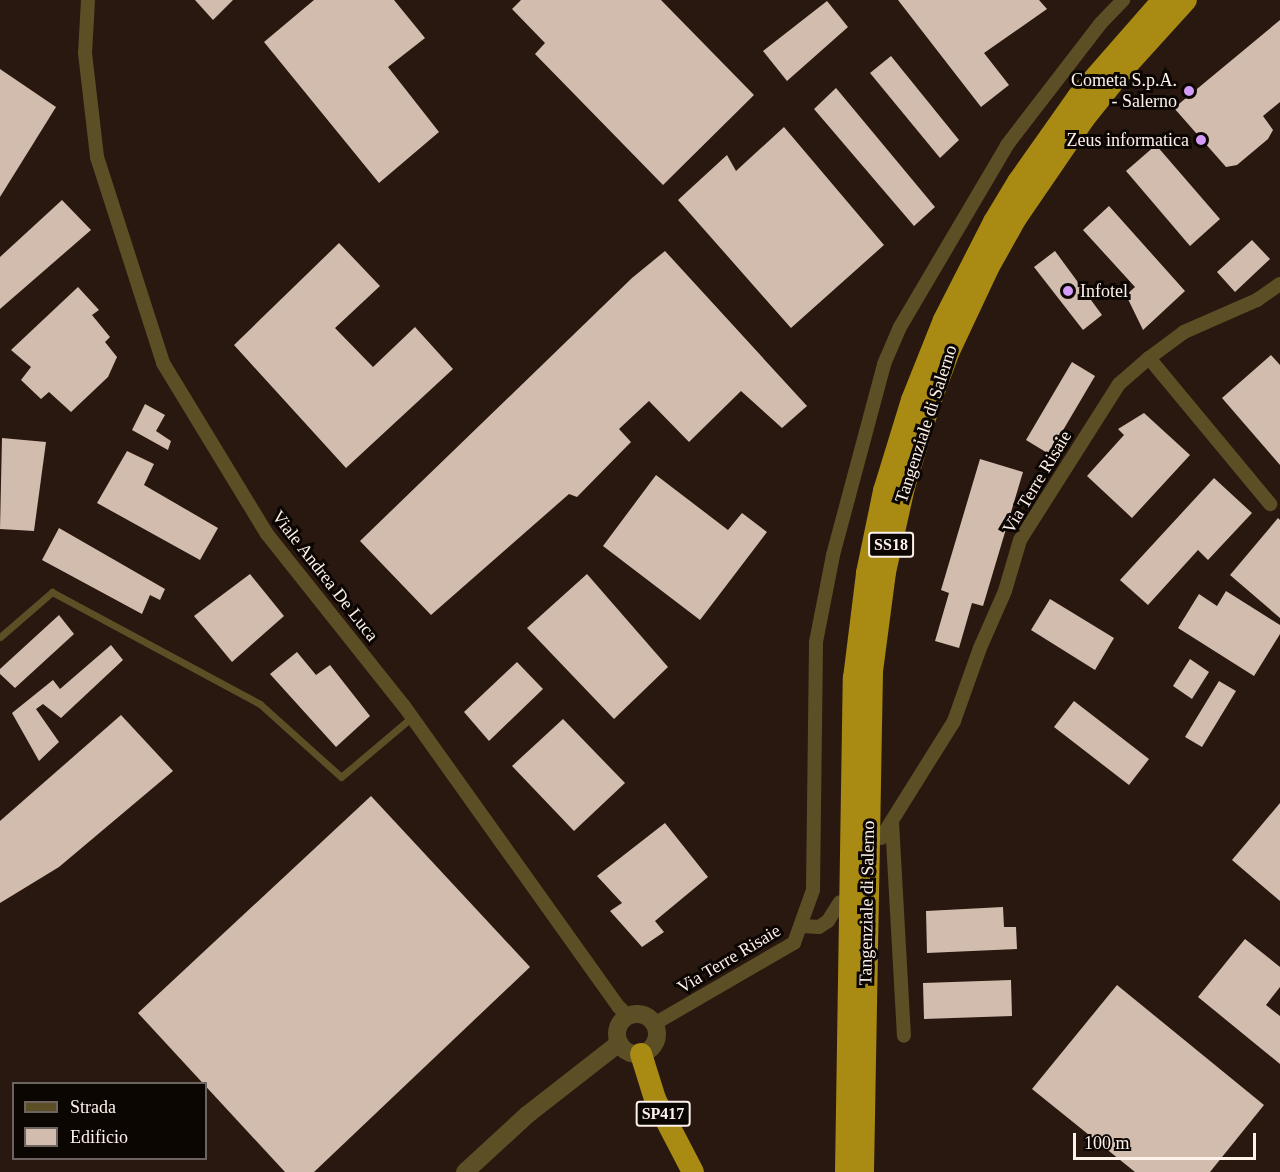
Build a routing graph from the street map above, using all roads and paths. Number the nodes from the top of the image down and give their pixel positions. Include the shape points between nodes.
1 (88, 0) edge
2 (1123, 0) edge
3 (1162, 0) edge
4 (1186, 0) edge
5 (1280, 284) edge
6 (1149, 358) junction
7 (1270, 504) dead end
8 (0, 637) edge
9 (412, 717) junction
10 (892, 822) junction
11 (881, 838) dead end
12 (840, 902) dead end
13 (802, 926) junction
14 (628, 1016) junction
15 (654, 1024) junction
16 (904, 1036) dead end
17 (619, 1043) junction
18 (641, 1054) junction
19 (465, 1172) edge
20 (693, 1172) edge
21 (846, 1172) edge
22 (863, 1172) edge

1 - 9 street, Viale Andrea De Luca via 85,53 97,157 163,363 267,534
2 - 13 street via 1101,22 1007,145 900,327 884,364 833,555 816,642 813,890
3 - 21 highway, Tangenziale di Salerno / SS18 via 1078,97 993,222 940,329 912,400 884,491 867,573 854,678
4 - 22 highway, Tangenziale di Salerno / SS18 via 1083,120 1016,218 949,351 904,487 885,572 872,682
5 - 6 street, Via Terre Risaie via 1257,300 1184,332
6 - 7 street
6 - 10 street, Via Terre Risaie via 1119,384 1020,540 1005,591 954,721
8 - 9 lane via 52,591 260,704 341,777
9 - 14 street, Viale Andrea De Luca
10 - 11 street, Via Terre Risaie
10 - 16 street
12 - 13 street, Via Terre Risaie via 828,921 819,927
13 - 15 street, Via Terre Risaie via 794,943
14 - 15 street via 645,1016
14 - 17 street via 619,1024
15 - 18 street via 655,1042
17 - 18 street via 628,1052
17 - 19 street via 527,1115
18 - 20 highway, SP417 via 655,1099

